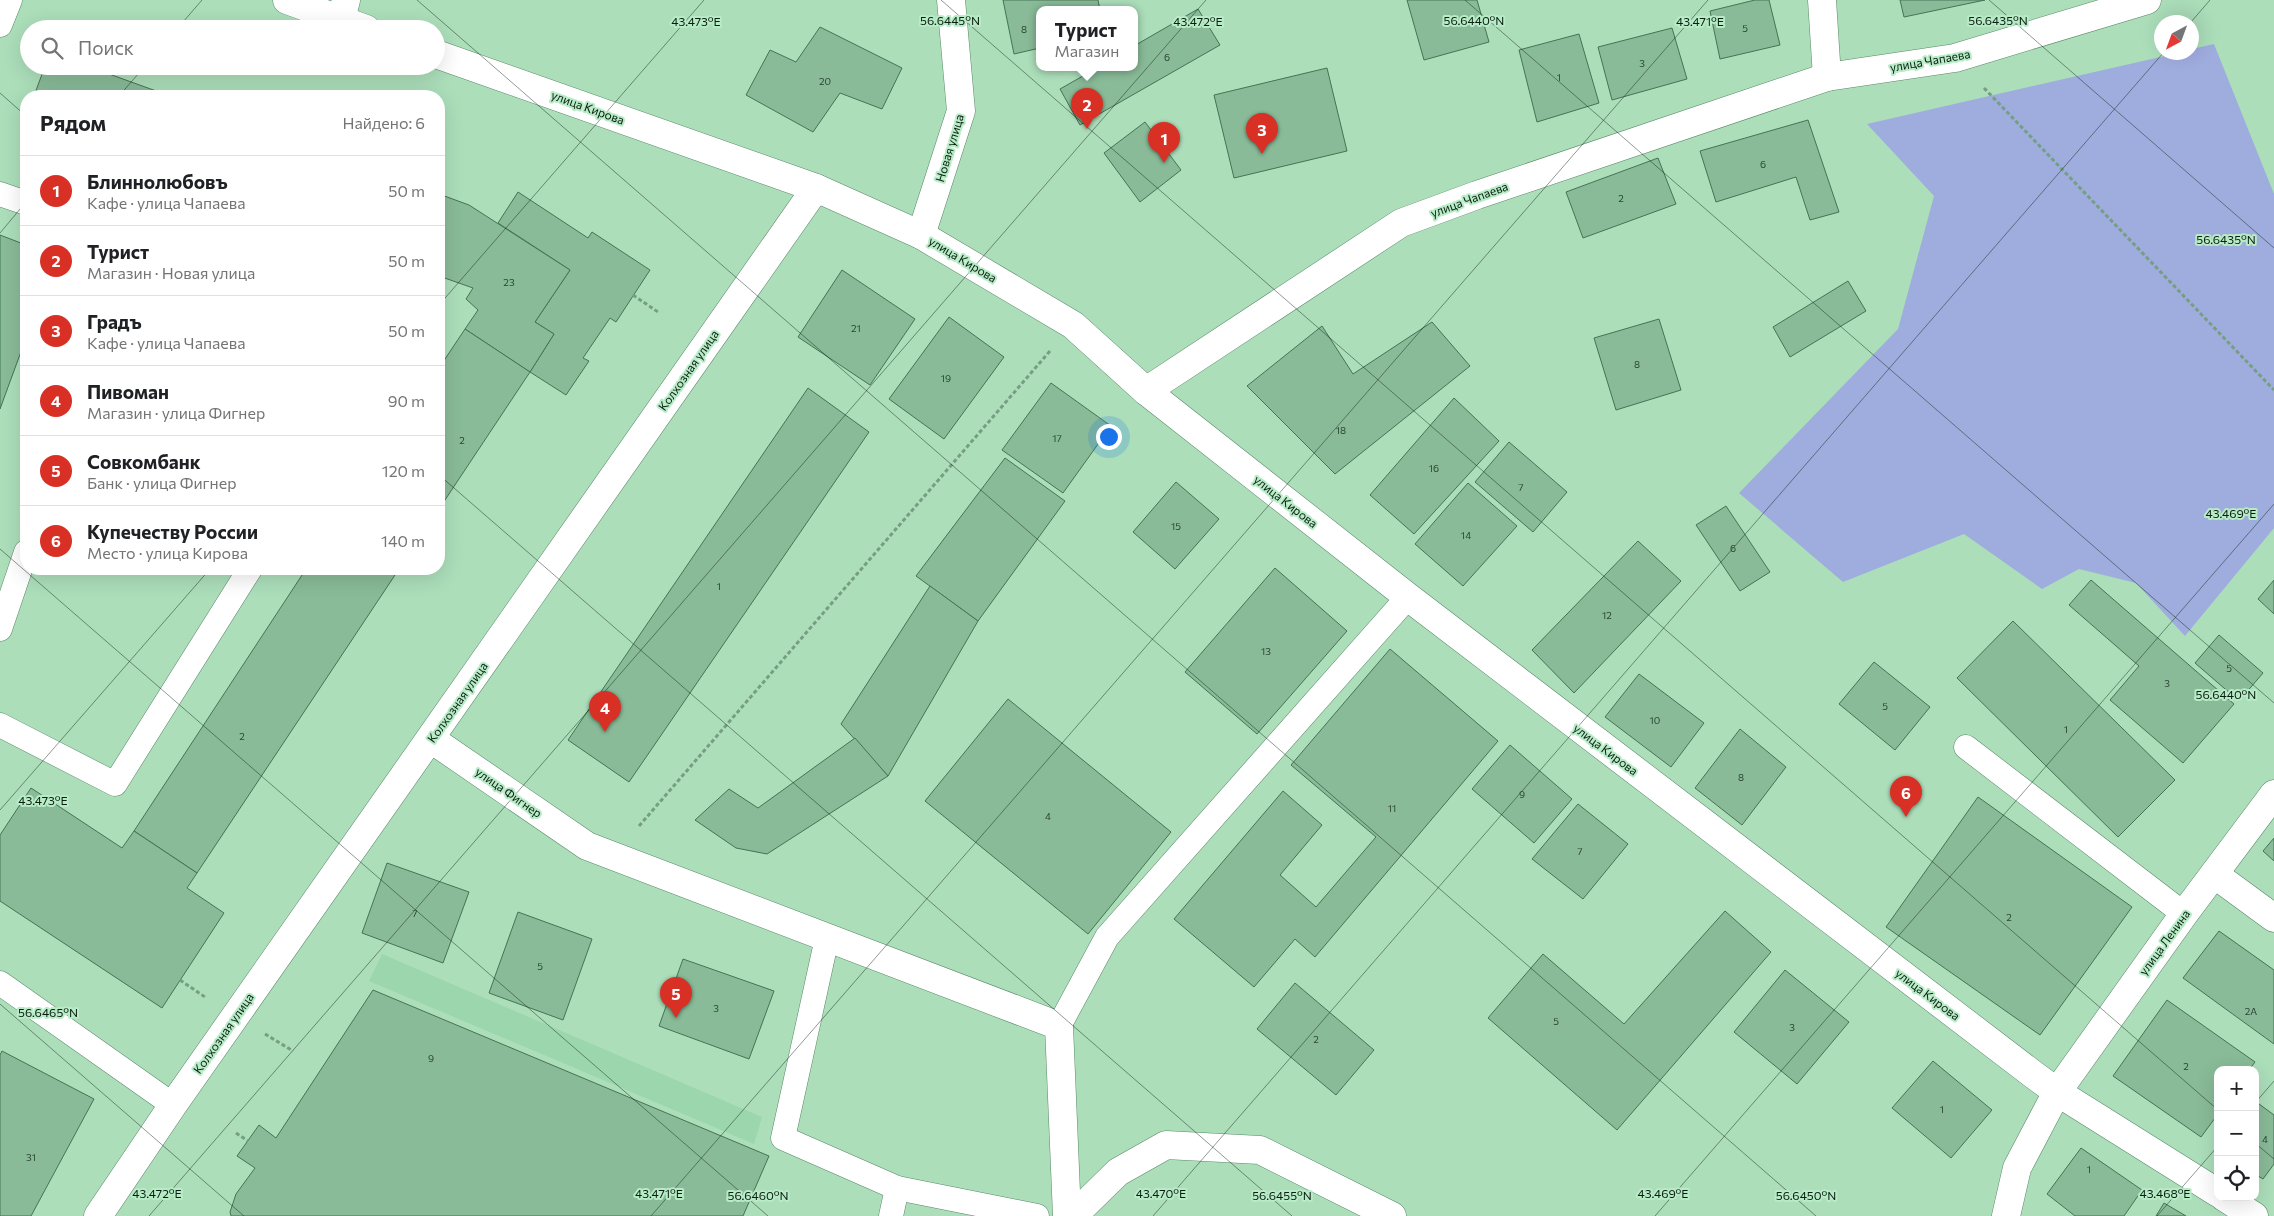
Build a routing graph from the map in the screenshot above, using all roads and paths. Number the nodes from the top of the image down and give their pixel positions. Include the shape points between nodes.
1 (10, 0) edge
2 (287, 0) edge
3 (951, 0) edge
4 (1822, 0) edge
5 (2147, 0) edge
6 (344, 10) edge
7 (356, 20) edge
8 (0, 25) edge
9 (445, 57) edge
10 (1955, 58) junction
11 (1827, 77) junction
12 (816, 188) junction
13 (0, 194) edge
14 (20, 201) edge
15 (921, 234) junction
16 (634, 295) dead end
17 (658, 312) dead end
18 (1073, 325) junction
19 (2274, 390) edge
20 (1146, 391) junction
21 (20, 570) edge
22 (246, 575) edge
23 (1408, 597) junction
24 (0, 629) edge
25 (0, 725) edge
26 (431, 739) junction
27 (1966, 747) dead end
28 (2274, 794) edge
29 (587, 846) junction
30 (2214, 874) junction
31 (2184, 914) junction
32 (2274, 918) edge
33 (827, 938) junction
34 (180, 980) dead end
35 (0, 983) edge
36 (199, 993) dead end
37 (1059, 1026) junction
38 (2056, 1092) junction
39 (173, 1105) junction
40 (236, 1133) dead end
41 (248, 1141) dead end
42 (897, 1188) junction
43 (2214, 1191) edge
44 (2230, 1201) edge
45 (98, 1216) edge
46 (891, 1216) edge
47 (1037, 1216) edge
48 (1067, 1216) edge
49 (1073, 1216) edge
50 (1392, 1216) edge
51 (2006, 1216) edge
52 (2254, 1216) edge

1 - 8 lane
2 - 6 street
3 - 15 street, Новая улица via 961,111
4 - 11 street
5 - 10 street, улица Чапаева
6 - 7 street
9 - 12 street, улица Кирова
10 - 11 street, улица Чапаева
10 - 19 path
11 - 20 street, улица Чапаева via 1401,223
12 - 15 street, улица Кирова
12 - 26 street, Колхозная улица
13 - 14 lane
15 - 18 street, улица Кирова
16 - 17 path
18 - 20 street, улица Кирова
18 - 29 path via 641,826
20 - 23 street, улица Кирова
21 - 24 lane
22 - 25 lane via 115,784
23 - 37 lane via 1108,938
23 - 38 street, улица Кирова
26 - 29 street, улица Фигнер
26 - 39 street, Колхозная улица
27 - 31 lane
28 - 30 street, улица Ленина
29 - 33 street, улица Фигнер
30 - 31 street, улица Ленина
30 - 32 street
31 - 38 street, улица Ленина
33 - 37 street, улица Фигнер
33 - 42 lane via 783,1138
34 - 36 path
35 - 39 lane
37 - 48 street
38 - 43 street, улица Кирова
38 - 51 street, улица Ленина via 2017,1168
39 - 45 street, Колхозная улица
40 - 41 path
42 - 46 lane
42 - 47 lane
44 - 52 street
49 - 50 street via 1118,1172 1166,1145 1260,1150

